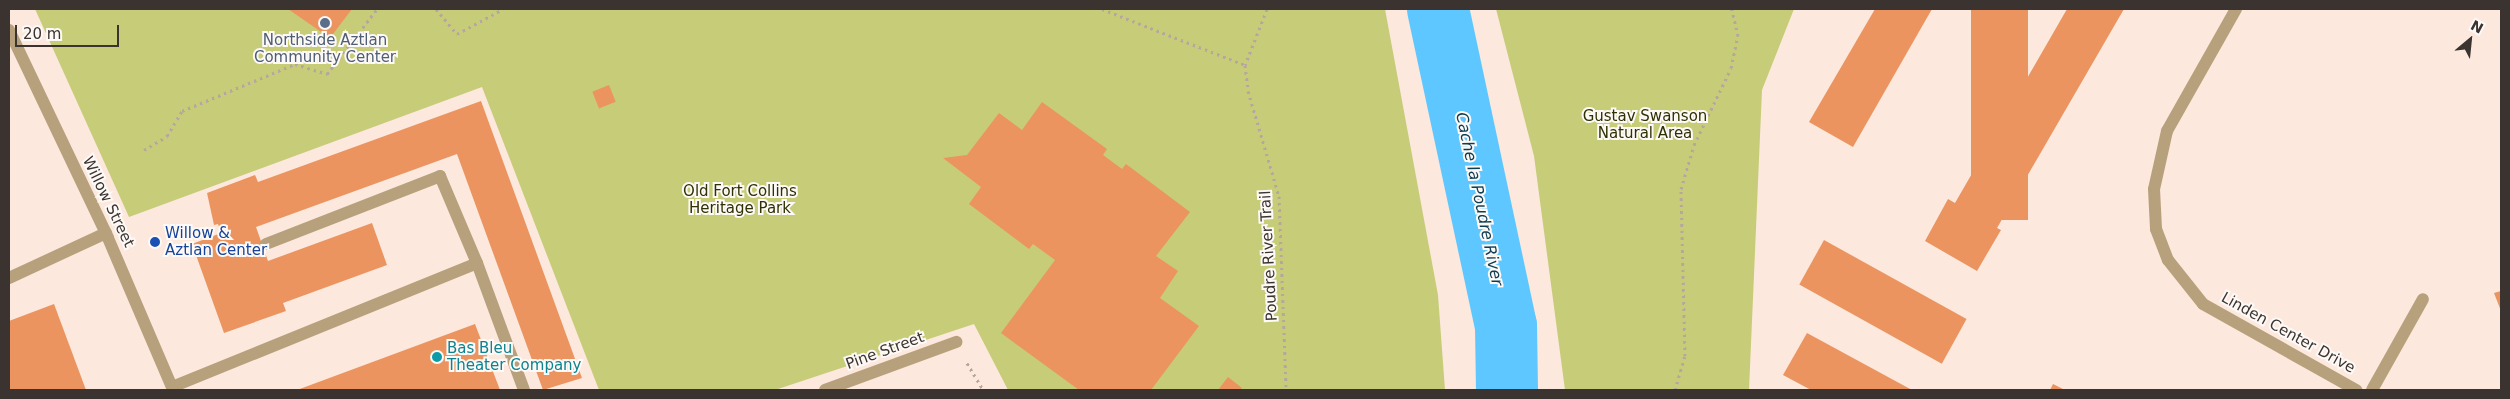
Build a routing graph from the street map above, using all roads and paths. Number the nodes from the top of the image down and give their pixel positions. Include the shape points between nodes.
1 (377, 9) edge
2 (436, 9) edge
3 (503, 9) edge
4 (1102, 9) edge
5 (1268, 9) edge
6 (1732, 9) edge
7 (2236, 9) edge
8 (9, 30) edge
9 (1246, 65) junction
10 (144, 150) dead end
11 (106, 233) junction
12 (266, 244) dead end
13 (477, 264) junction
14 (9, 278) edge
15 (2423, 300) dead end
16 (956, 342) joint
17 (173, 389) edge
18 (524, 390) edge
19 (825, 390) edge
20 (983, 390) edge
21 (1286, 390) edge
22 (1675, 390) edge
23 (2356, 390) edge
24 (2372, 390) edge

1 - 10 path via 327,74 295,64 190,107 182,111 166,136
2 - 3 path via 457,34
4 - 9 path
5 - 9 path, Poudre River Trail
6 - 22 path via 1738,36 1732,68 1694,145 1681,189 1684,356
7 - 23 street, Linden Center Drive via 2168,131 2154,189 2156,229 2168,260 2203,304
8 - 11 street, Willow Street
9 - 21 path, Poudre River Trail via 1248,91 1279,196
11 - 14 street
11 - 17 street, Willow Street
12 - 13 street via 440,176
13 - 17 street
13 - 18 street
15 - 24 street
16 - 19 street, Pine Street
16 - 20 path

